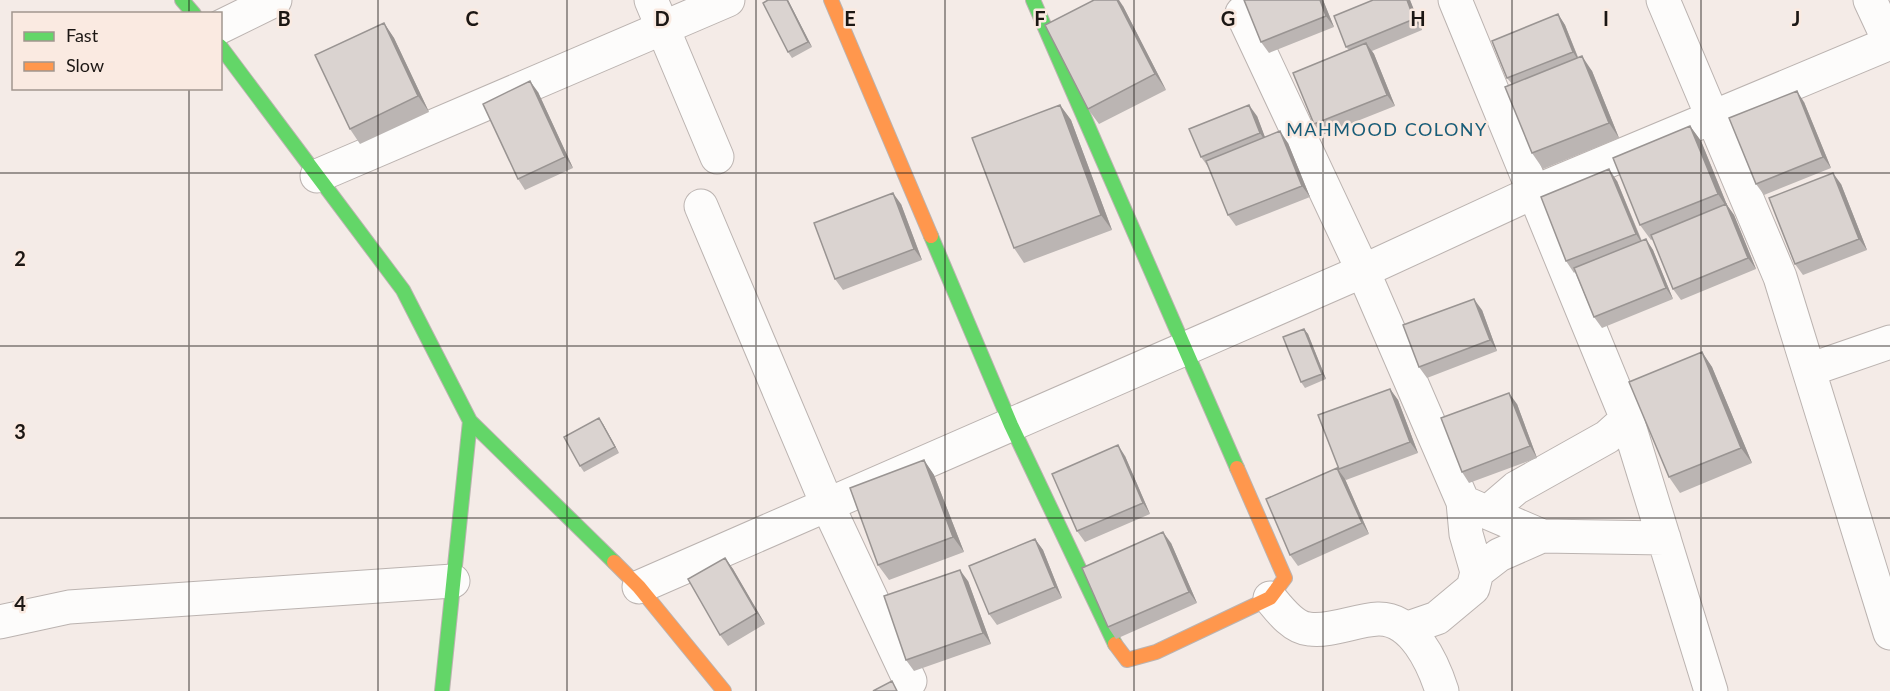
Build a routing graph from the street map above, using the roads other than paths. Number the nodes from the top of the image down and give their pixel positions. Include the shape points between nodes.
1 (182, 0) edge
2 (275, 0) edge
3 (728, 0) edge
4 (831, 0) edge
5 (1034, 0) edge
6 (1455, 0) edge
7 (1664, 0) edge
8 (1870, 0) edge
9 (192, 12) edge
10 (1242, 13) dead end
11 (657, 14) edge
12 (222, 26) edge
13 (1890, 43) edge
14 (222, 49) edge
15 (1714, 116) junction
16 (717, 157) dead end
17 (317, 176) junction
18 (1534, 192) junction
19 (701, 206) dead end
20 (1363, 271) junction
21 (1890, 342) edge
22 (1185, 349) junction
23 (1809, 370) junction
24 (1627, 419) junction
25 (470, 420) junction
26 (1011, 424) junction
27 (827, 504) junction
28 (1475, 507) junction
29 (1542, 536) junction
30 (1664, 538) junction
31 (1477, 572) junction
32 (453, 581) junction
33 (639, 586) junction
34 (1270, 598) junction
35 (0, 622) edge
36 (1408, 628) junction
37 (1890, 633) edge
38 (910, 681) dead end
39 (442, 691) edge
40 (724, 691) edge
41 (1442, 691) edge
42 (1711, 691) edge

1 - 9 street
2 - 12 street
3 - 11 street
4 - 26 street
5 - 22 street
6 - 18 street
7 - 15 street
8 - 13 street
10 - 20 street
11 - 16 street
11 - 17 street
13 - 15 street
14 - 17 street
15 - 18 street
15 - 23 street via 1780,277
17 - 25 street via 403,290
18 - 20 street
18 - 24 street
19 - 27 street
20 - 22 street
20 - 28 street
21 - 23 street
22 - 26 street
22 - 34 street via 1285,578
23 - 37 street
24 - 28 street via 1607,437
24 - 30 street
25 - 32 street
25 - 33 street
26 - 27 street
26 - 34 street via 1112,640 1127,660 1156,652
27 - 33 street
27 - 38 street
28 - 29 street
28 - 31 street via 1466,534
29 - 30 street
29 - 31 street via 1499,555
30 - 42 street
31 - 36 street via 1473,588 1437,618
32 - 35 street via 69,607
32 - 39 street
33 - 40 street
34 - 36 street via 1287,617 1307,630 1380,619
36 - 41 street via 1435,671

